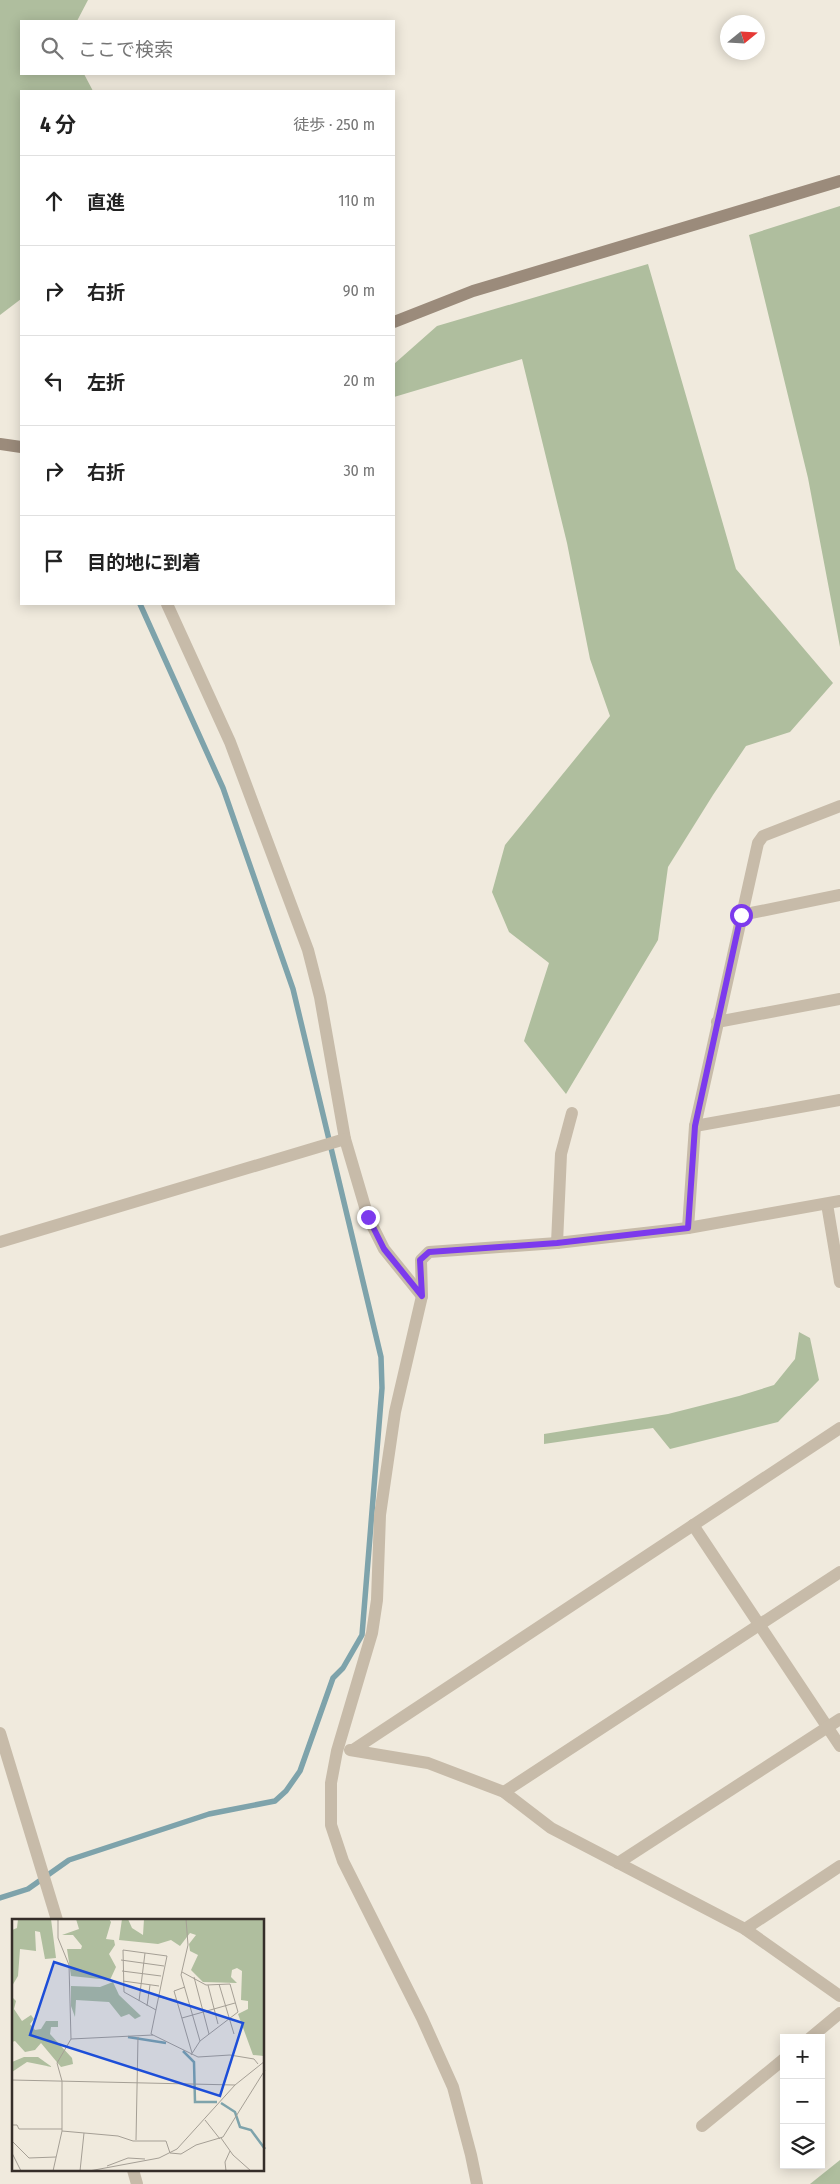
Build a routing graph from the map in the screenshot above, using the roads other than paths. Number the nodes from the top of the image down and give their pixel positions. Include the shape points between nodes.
1 (840, 181) edge
2 (395, 322) edge
3 (0, 444) edge
4 (20, 447) edge
5 (166, 605) edge
6 (840, 806) edge
7 (840, 895) edge
8 (741, 915) junction
9 (840, 999) edge
10 (717, 1022) junction
11 (840, 1100) edge
12 (572, 1114) dead end
13 (695, 1126) junction
14 (345, 1139) junction
15 (834, 1203) edge
16 (688, 1228) junction
17 (0, 1242) edge
18 (557, 1243) junction
19 (840, 1282) edge
20 (422, 1296) junction
21 (840, 1428) edge
22 (693, 1525) junction
23 (840, 1572) edge
24 (760, 1625) junction
25 (840, 1719) edge
26 (828, 1727) junction
27 (0, 1733) edge
28 (840, 1746) edge
29 (353, 1750) junction
30 (337, 1752) junction
31 (504, 1792) junction
32 (618, 1863) junction
33 (840, 1866) edge
34 (57, 1919) edge
35 (745, 1929) junction
36 (840, 1996) edge
37 (840, 2013) edge
38 (815, 2034) edge
39 (780, 2062) edge
40 (702, 2126) dead end
41 (477, 2184) edge

1 - 2 street via 472,291
3 - 4 street
5 - 14 street via 230,742 308,950 320,997
6 - 8 street via 763,836 758,843
7 - 8 street
8 - 10 street
9 - 10 street
10 - 13 street
11 - 13 street
12 - 18 street via 561,1154
13 - 16 street
14 - 17 street
14 - 20 street via 368,1217 384,1249
15 - 16 street
15 - 19 street
16 - 18 street
18 - 20 street via 429,1252 420,1260
20 - 30 street via 395,1412 380,1516 377,1600 372,1633
21 - 22 street
22 - 24 street
22 - 29 street
23 - 24 street
24 - 26 street
24 - 31 street
25 - 26 street
26 - 28 street
26 - 32 street
27 - 34 street
29 - 30 street
29 - 31 street via 428,1763
30 - 41 street via 331,1783 331,1825 343,1861 453,2087
31 - 32 street via 551,1828
32 - 35 street
33 - 35 street
35 - 36 street
37 - 38 street
39 - 40 street

